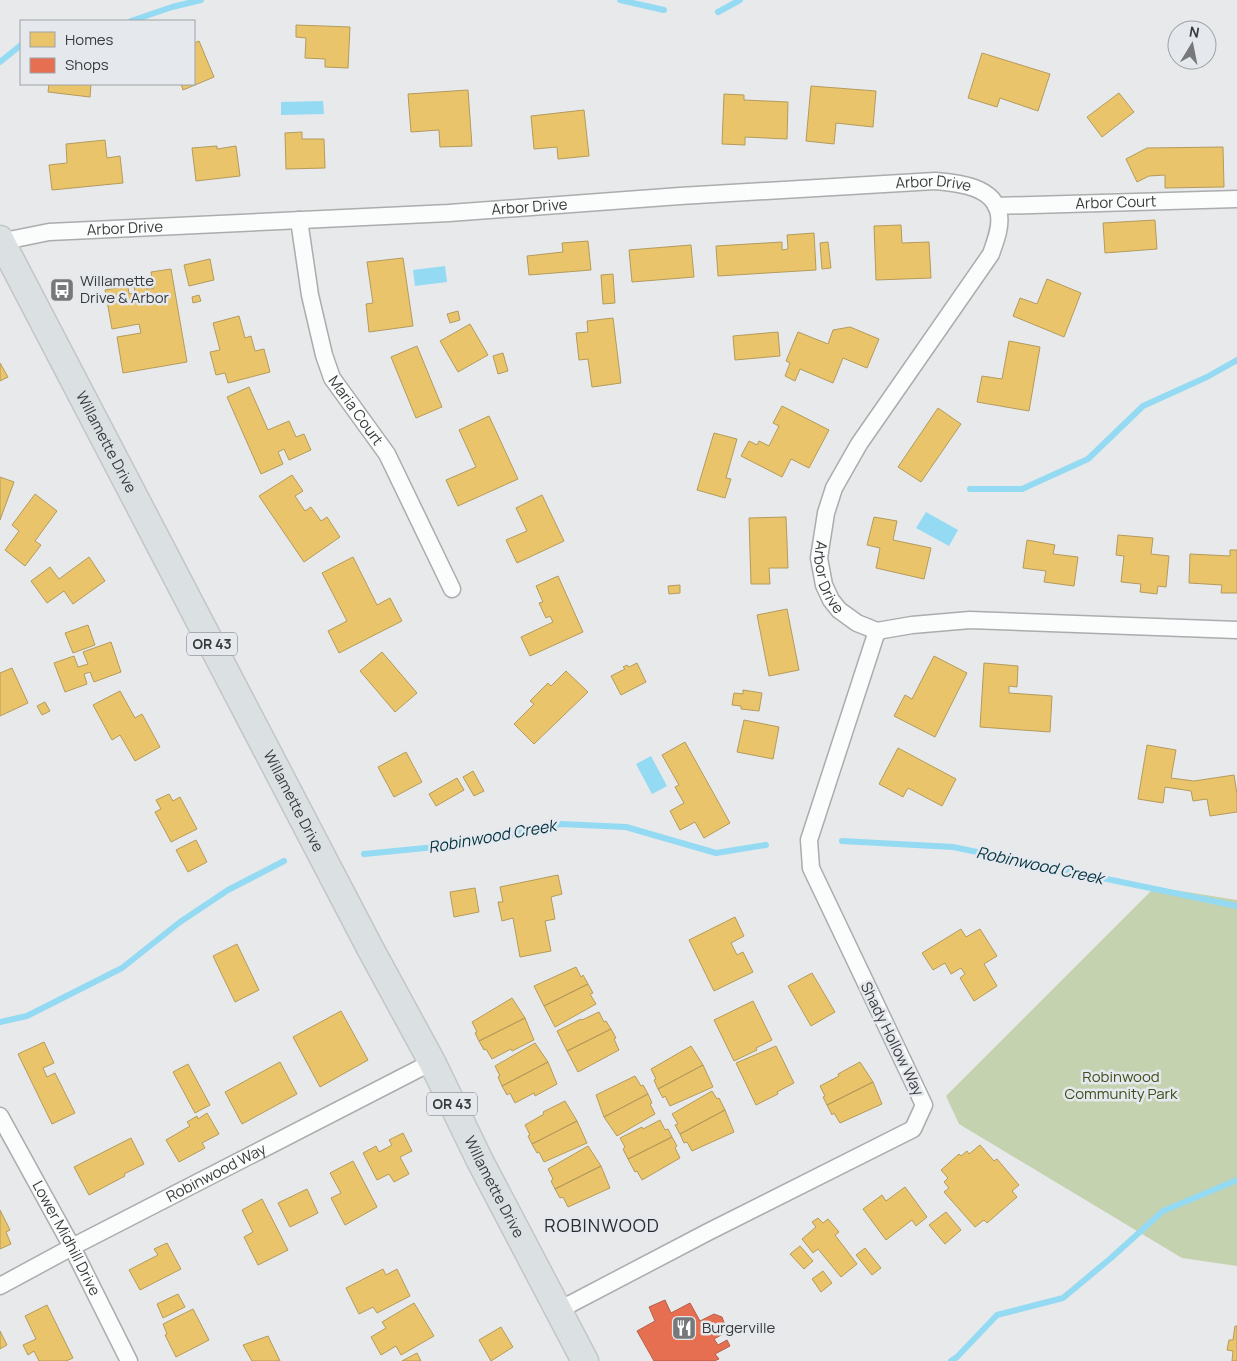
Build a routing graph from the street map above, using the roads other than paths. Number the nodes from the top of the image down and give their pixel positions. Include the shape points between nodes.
1 (1237, 199) edge
2 (996, 206) junction
3 (299, 220) junction
4 (0, 241) edge
5 (452, 589) dead end
6 (1237, 630) edge
7 (877, 631) junction
8 (432, 1062) junction
9 (0, 1116) edge
10 (72, 1246) junction
11 (0, 1286) edge
12 (559, 1310) junction
13 (129, 1361) edge
14 (585, 1361) edge

1 - 2 street, Arbor Court
2 - 3 street, Arbor Drive via 971,186 935,181
2 - 7 street, Arbor Drive via 999,230 991,254 858,444 834,488 826,513 819,558 824,584 839,610 857,623
3 - 4 street, Arbor Drive via 49,232
3 - 5 street, Maria Court via 310,295 332,378 387,454
4 - 8 main road, Willamette Drive / OR 43
6 - 7 street via 970,620
7 - 12 street, Shady Hollow Way via 809,840 811,868 924,1105 913,1129
8 - 10 street, Robinwood Way
8 - 12 main road, Willamette Drive / OR 43
9 - 10 street, Lower Midhill Drive
10 - 11 street, Robinwood Way
10 - 13 street, Lower Midhill Drive
12 - 14 main road, Willamette Drive / OR 43

